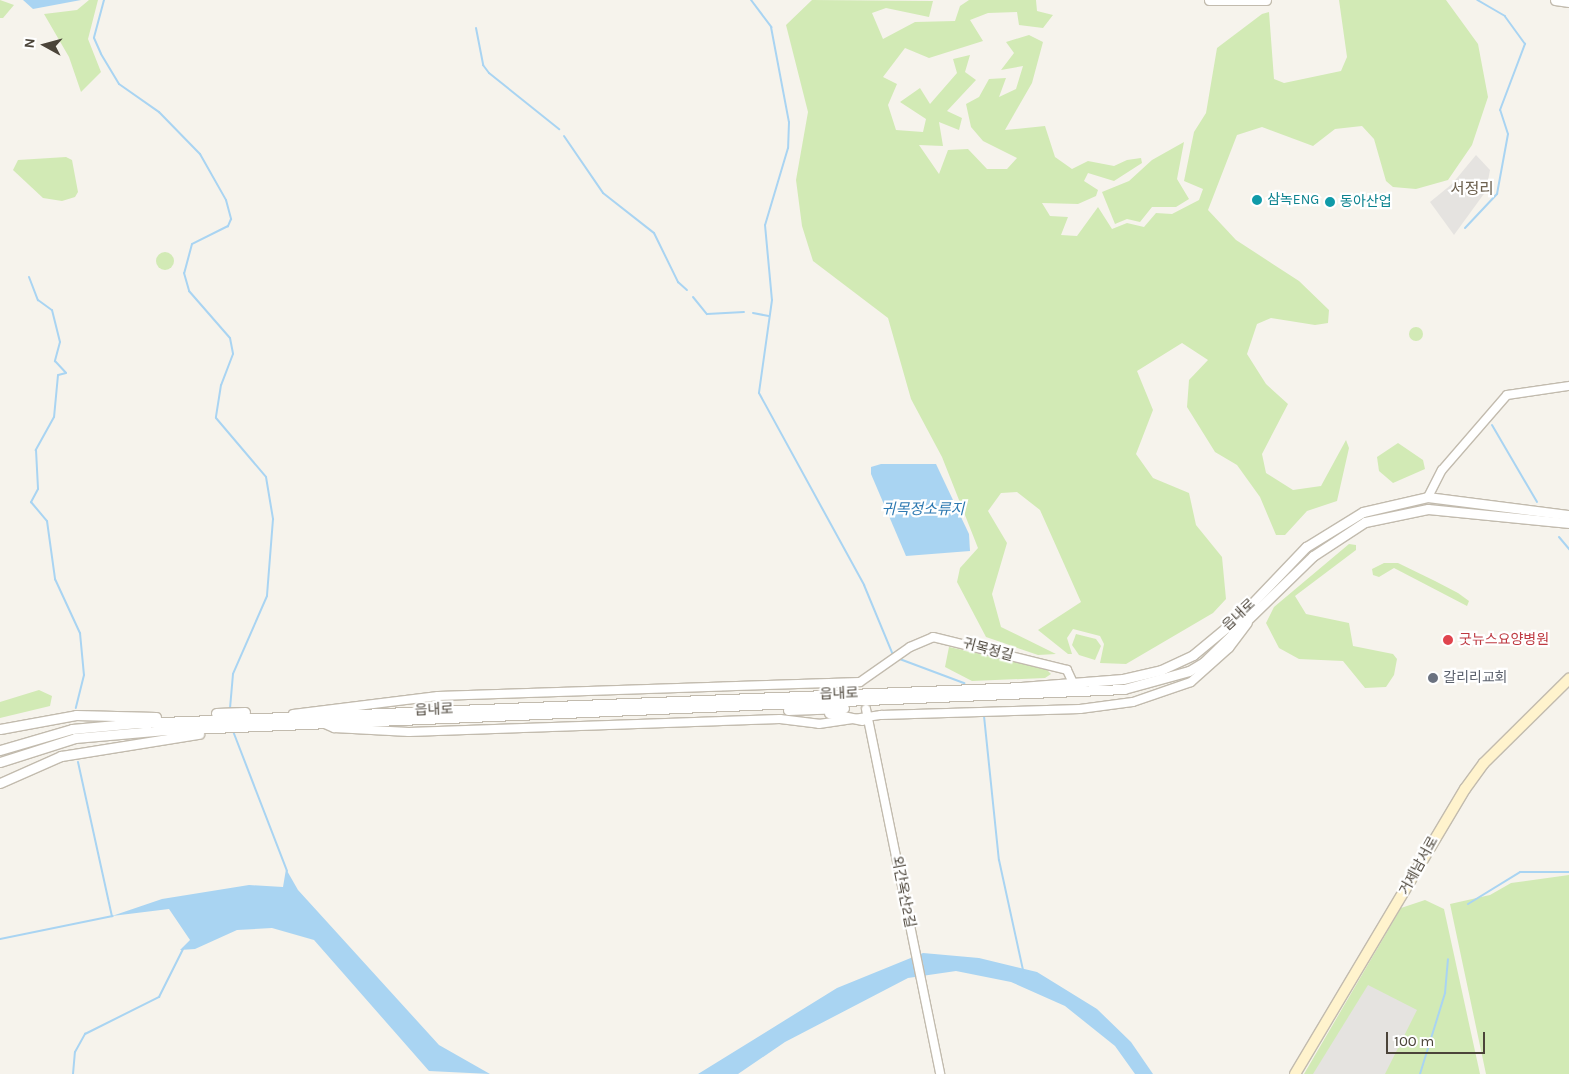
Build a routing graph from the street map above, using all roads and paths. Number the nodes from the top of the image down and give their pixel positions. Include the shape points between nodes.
1 (1209, 0) edge
2 (1266, 0) edge
3 (1555, 0) edge
4 (1569, 2) edge
5 (1569, 386) edge
6 (1428, 497) junction
7 (1428, 509) junction
8 (1569, 515) edge
9 (1569, 523) edge
10 (1255, 615) junction
11 (1569, 679) edge
12 (1075, 687) junction
13 (776, 705) junction
14 (816, 710) junction
15 (866, 712) junction
16 (290, 715) junction
17 (325, 724) junction
18 (213, 728) junction
19 (0, 729) edge
20 (0, 750) edge
21 (0, 762) edge
22 (0, 783) edge
23 (940, 1074) edge
24 (1295, 1074) edge

1 - 2 street
3 - 4 street
5 - 6 street via 1507,394 1442,470
6 - 7 street
6 - 8 street, 읍내로
6 - 12 street, 읍내로 via 1382,506 1323,534 1239,617 1185,659 1123,679
7 - 9 street, 읍내로
7 - 10 street, 읍내로 via 1381,517 1350,529 1313,556
10 - 12 street, 읍내로 via 1225,646 1189,671 1124,689
10 - 15 street via 1229,648 1191,682 1132,702 1080,709
11 - 24 main road, 거제남서로 via 1484,763 1465,789
12 - 15 street, 읍내로
12 - 16 street, 읍내로
12 - 16 street, 귀목정길 via 1067,670 933,638 902,652 865,684 438,696
13 - 14 street
13 - 15 street, 읍내로
13 - 17 street, 읍내로
14 - 15 street
14 - 15 street
15 - 17 street via 820,724 780,719 568,724 438,732 334,728
15 - 23 street, 외간옥산2길
16 - 19 street via 230,712 76,715
16 - 20 street, 읍내로 via 72,729
17 - 18 street, 읍내로
18 - 21 street, 읍내로 via 75,738
18 - 22 street via 61,756

